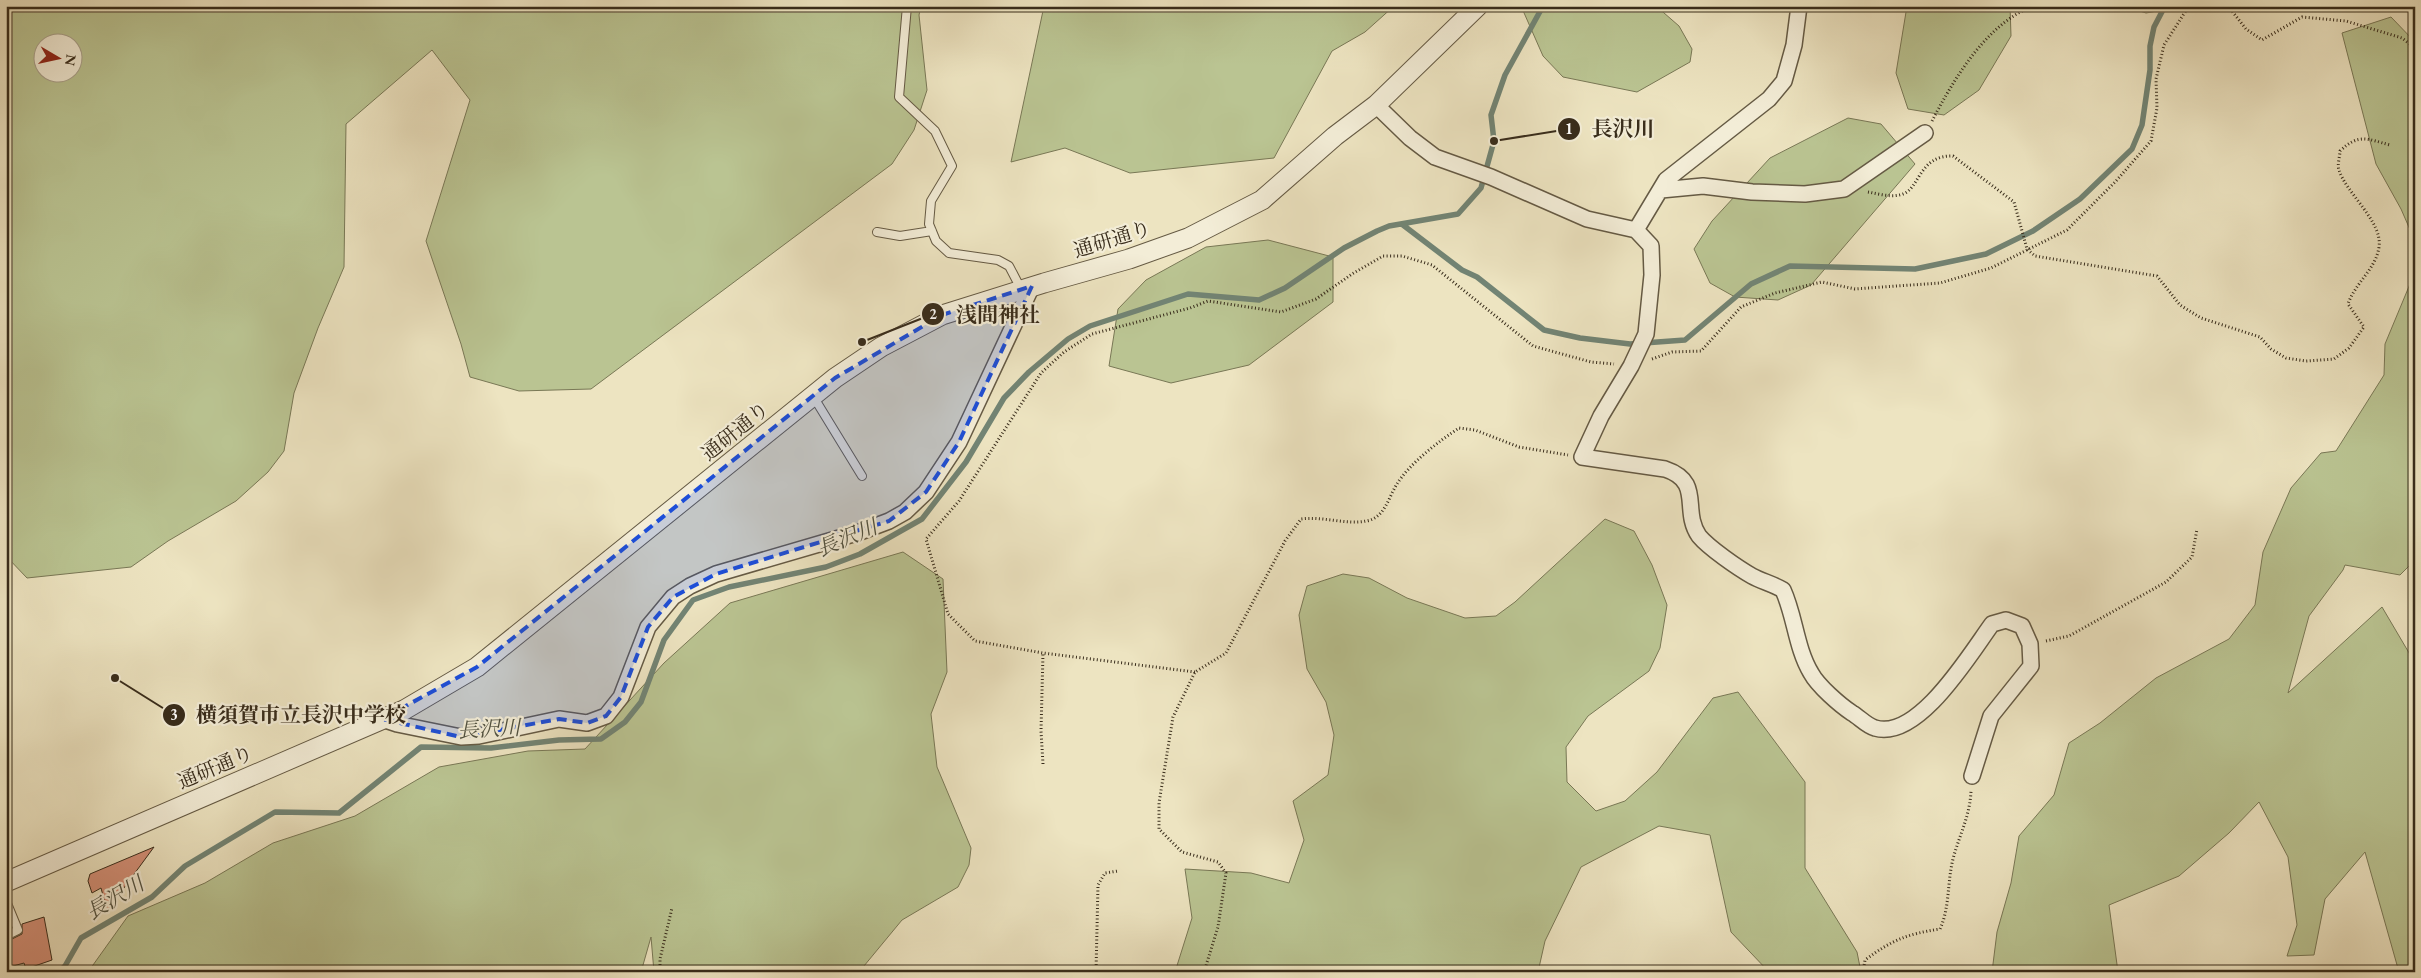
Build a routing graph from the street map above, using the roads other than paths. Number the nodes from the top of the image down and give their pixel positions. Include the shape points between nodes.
1 (907, 6) edge
2 (1478, 6) edge
3 (1799, 6) edge
4 (1376, 106) junction
5 (1926, 133) road end
6 (1661, 190) junction
7 (1636, 230) junction
8 (932, 231) junction
9 (877, 232) dead end
10 (1027, 288) junction
11 (813, 396) junction
12 (862, 476) dead end
13 (382, 719) junction
14 (1972, 776) road end
15 (6, 882) edge
16 (6, 901) edge
17 (6, 936) edge

1 - 8 lane via 899,97 936,130 952,166 931,202 929,224
2 - 4 street, 通研通り
3 - 6 street via 1794,45 1784,81 1769,99 1666,180
4 - 7 street via 1435,157 1491,177 1587,219
4 - 10 street, 通研通り via 1335,136 1262,200 1188,238 1129,259
5 - 6 street via 1844,189 1805,194 1703,186
6 - 7 street
7 - 14 street via 1651,246 1652,275 1646,334 1582,457 1678,473 1688,486 1692,519 1699,536 1752,576 1783,590 1811,674 1844,707 1875,728 1899,728 1925,711 1992,624 2006,620 2022,626 2030,644 2031,666 1991,716
8 - 9 lane via 900,236
8 - 10 lane via 936,241 949,253 998,260 1008,266
10 - 11 street, 通研通り via 942,315 881,347
10 - 13 street via 959,442 926,492 905,512 889,520 860,532 716,574 673,597 648,628 621,697 606,716 587,723 559,719 461,737
11 - 12 lane
11 - 13 street, 通研通り via 477,667 404,710
13 - 15 street, 通研通り
16 - 17 lane via 18,930

